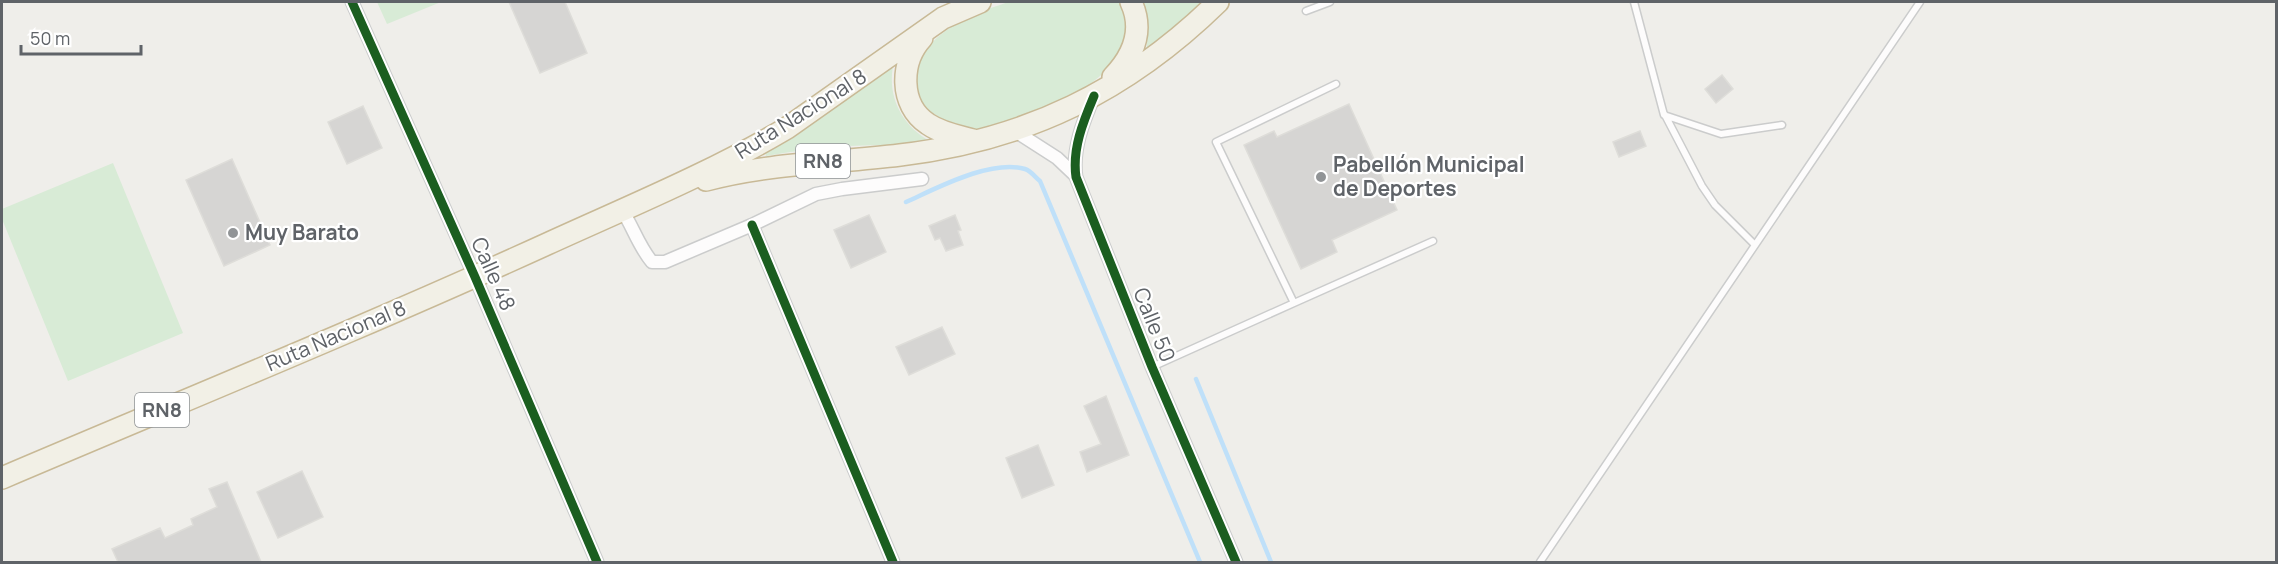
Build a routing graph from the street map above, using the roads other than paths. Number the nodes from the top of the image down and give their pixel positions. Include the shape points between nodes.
1 (352, 2) edge
2 (980, 2) edge
3 (1131, 2) edge
4 (1218, 2) edge
5 (1330, 2) edge
6 (1634, 2) edge
7 (1920, 2) edge
8 (1306, 11) dead end
9 (928, 31) junction
10 (1336, 84) dead end
11 (1095, 95) junction
12 (1664, 115) junction
13 (1782, 124) dead end
14 (1015, 131) junction
15 (979, 142) junction
16 (1076, 177) junction
17 (922, 179) dead end
18 (668, 190) junction
19 (622, 210) junction
20 (752, 225) junction
21 (1433, 241) dead end
22 (1755, 245) junction
23 (475, 277) junction
24 (1294, 303) junction
25 (1152, 367) junction
26 (2, 478) edge
27 (597, 562) edge
28 (893, 562) edge
29 (1236, 562) edge
30 (1540, 562) edge

1 - 23 street, Calle 48
2 - 9 highway, Ruta Nacional 8 / RN8 via 943,18
3 - 11 highway, Ruta Nacional 8 / RN8 via 1137,14 1135,46 1129,60
4 - 11 highway, Ruta Nacional 8 / RN8 via 1176,40
5 - 8 lane
6 - 12 lane
7 - 22 lane
9 - 15 highway, Ruta Nacional 8 / RN8 via 914,46 908,60 906,82 911,103 929,125
9 - 18 highway, Ruta Nacional 8 / RN8 via 787,128
10 - 24 lane via 1216,142
11 - 14 highway, Ruta Nacional 8 / RN8
11 - 16 street, Calle 50 via 1076,151
12 - 13 lane via 1721,134
12 - 22 lane via 1714,205
14 - 15 highway, Ruta Nacional 8 / RN8
14 - 16 street, Calle 50 via 1058,158
15 - 18 highway, Ruta Nacional 8 / RN8 via 900,155 766,168
16 - 25 street, Calle 50
17 - 20 street via 816,194
18 - 19 highway, Ruta Nacional 8 / RN8
19 - 20 street via 652,262 665,262
19 - 23 highway, Ruta Nacional 8 / RN8
20 - 28 street
21 - 24 lane
22 - 30 lane
23 - 26 highway, Ruta Nacional 8 / RN8
23 - 27 street, Calle 48
24 - 25 lane
25 - 29 street, Calle 50

